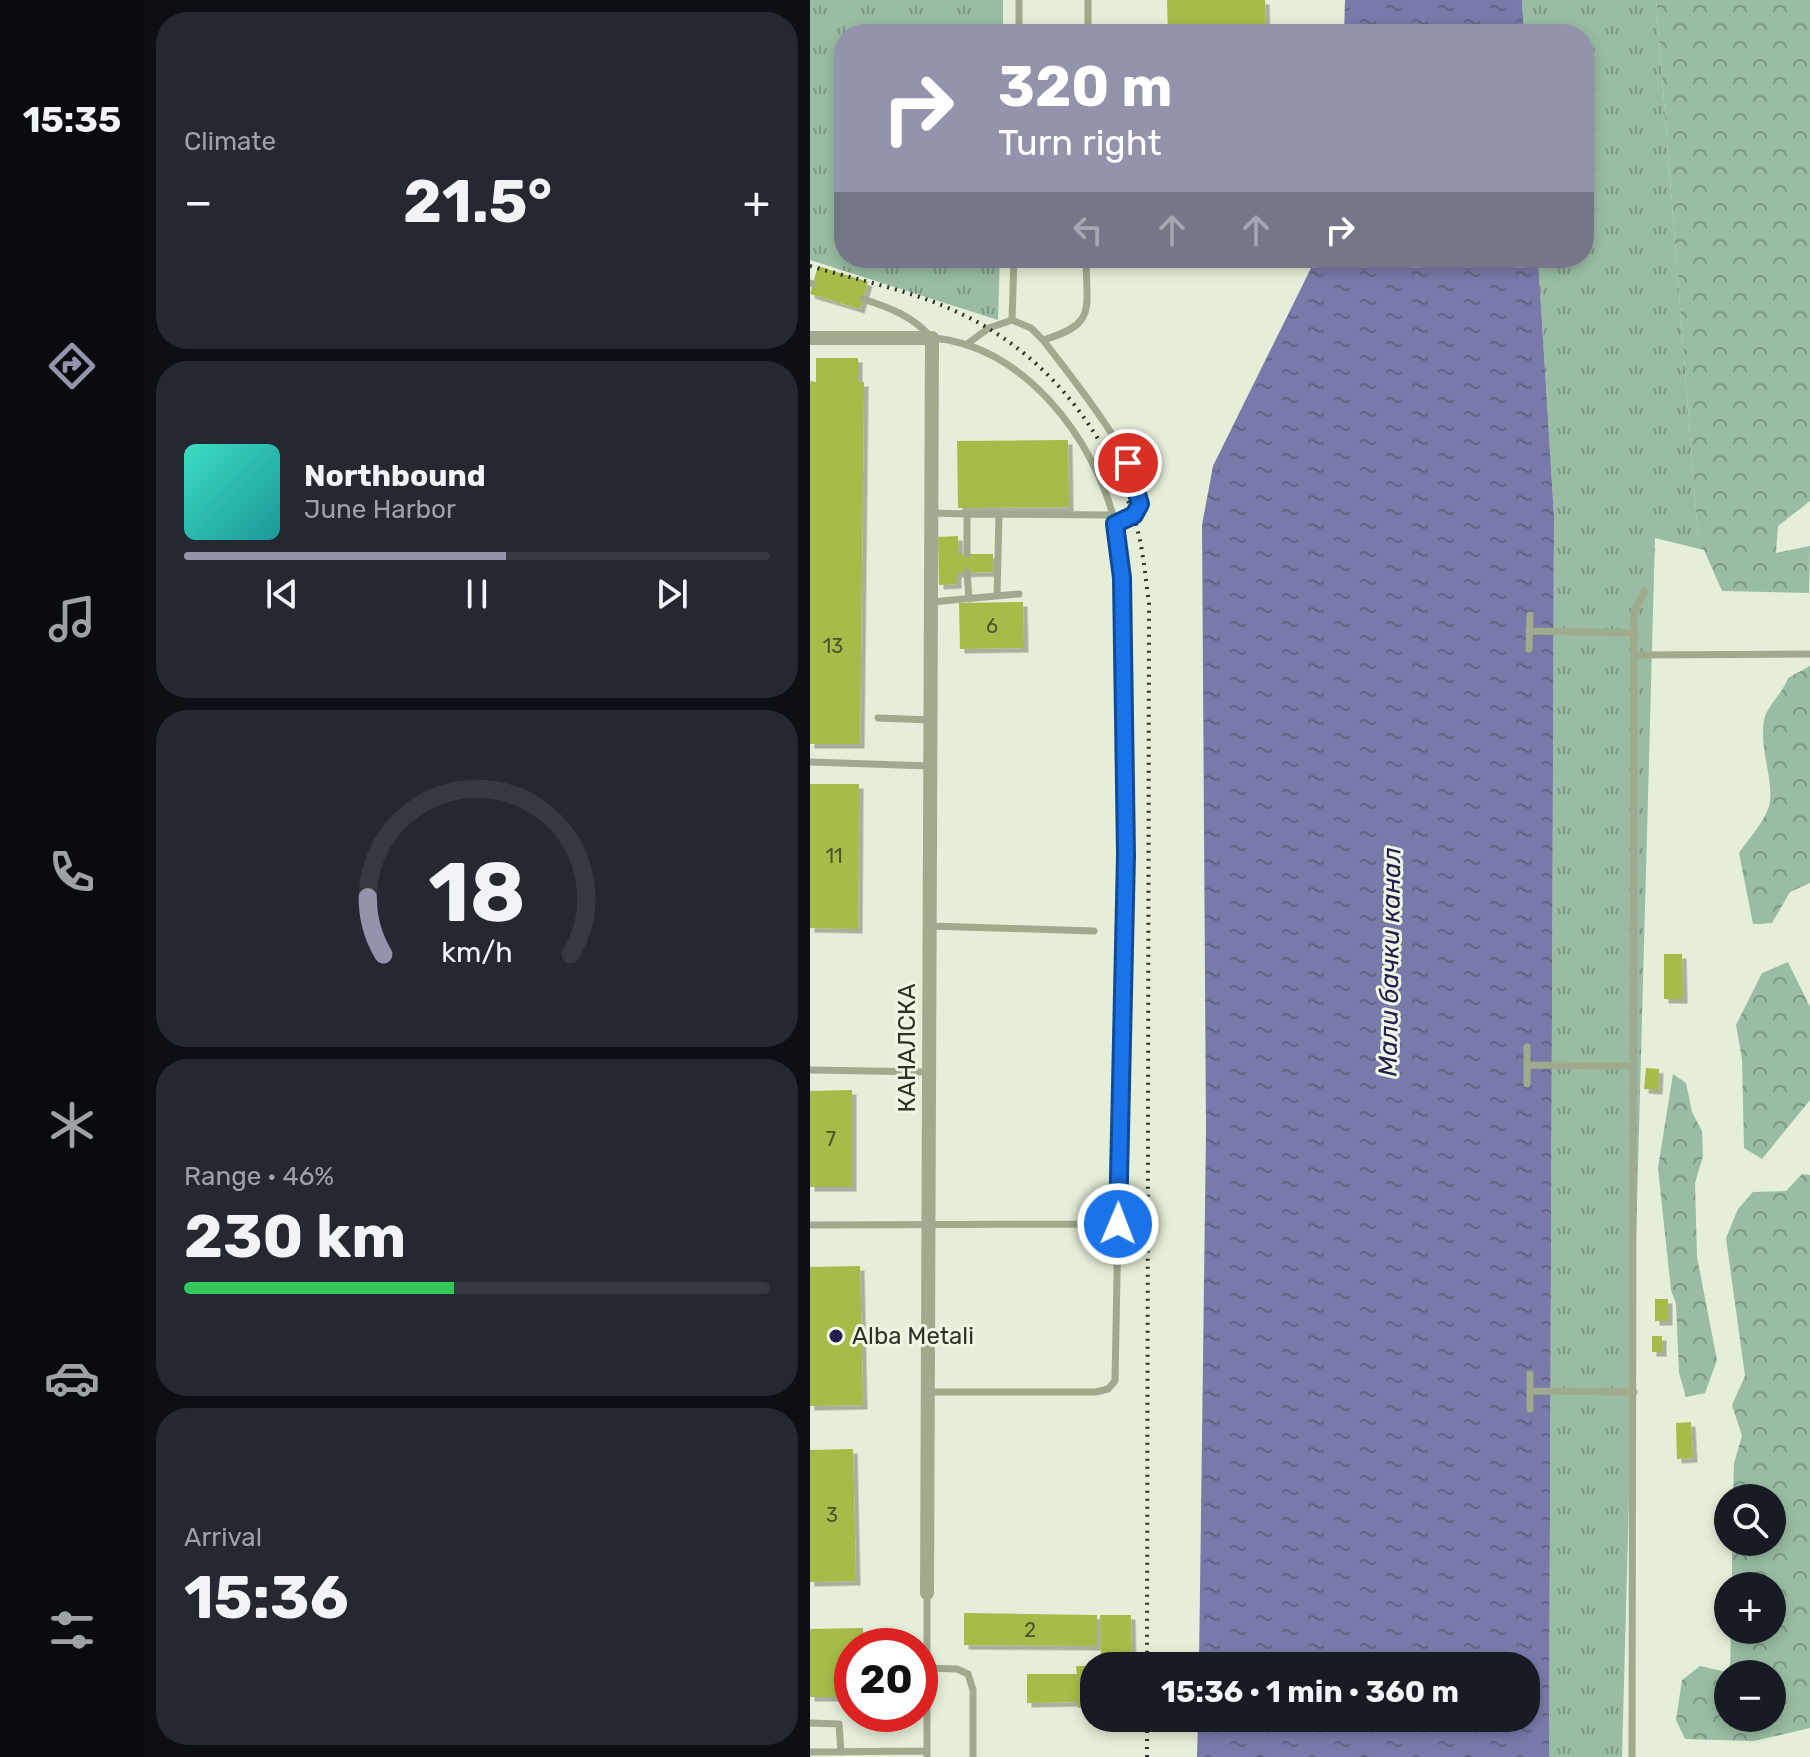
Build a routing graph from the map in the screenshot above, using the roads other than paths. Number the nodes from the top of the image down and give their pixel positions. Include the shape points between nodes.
1 (1019, 0) edge
2 (1088, 0) edge
3 (1019, 24) edge
4 (1088, 24) edge
5 (1014, 268) edge
6 (1086, 268) edge
7 (863, 299) dead end
8 (1012, 320) junction
9 (810, 338) edge
10 (932, 338) junction
11 (1043, 340) junction
12 (967, 344) junction
13 (931, 513) junction
14 (967, 514) junction
15 (999, 514) junction
16 (1114, 520) junction
17 (967, 554) dead end
18 (967, 572) dead end
19 (1644, 591) dead end
20 (1019, 594) dead end
21 (997, 596) junction
22 (969, 599) junction
23 (931, 602) junction
24 (1530, 615) dead end
25 (1529, 631) junction
26 (1635, 633) junction
27 (1529, 649) dead end
28 (1810, 654) edge
29 (1636, 655) junction
30 (878, 718) dead end
31 (931, 720) junction
32 (810, 762) edge
33 (931, 766) junction
34 (930, 926) junction
35 (1094, 931) dead end
36 (1527, 1047) dead end
37 (1527, 1065) junction
38 (1631, 1066) junction
39 (810, 1070) edge
40 (929, 1072) junction
41 (1527, 1084) dead end
42 (928, 1222) junction
43 (1118, 1224) junction
44 (810, 1225) edge
45 (1530, 1374) dead end
46 (1530, 1391) junction
47 (928, 1392) junction
48 (1634, 1392) junction
49 (1530, 1409) dead end
50 (927, 1593) joint
51 (927, 1628) edge
52 (938, 1668) edge
53 (810, 1723) edge
54 (927, 1732) edge
55 (810, 1752) edge
56 (841, 1752) junction
57 (927, 1754) edge
58 (973, 1757) edge
59 (1632, 1757) edge

1 - 3 lane
2 - 4 lane
5 - 8 lane
6 - 11 lane via 1081,323
7 - 10 lane via 895,309
8 - 11 lane
8 - 12 lane
9 - 10 street
10 - 12 lane
10 - 13 street, КАНАЛСКА
11 - 16 lane via 1114,436 1137,484 1140,504 1134,515
12 - 16 lane via 1009,365 1069,425
13 - 14 lane
13 - 23 street, КАНАЛСКА
14 - 15 lane
14 - 17 lane
15 - 16 lane
15 - 21 lane
16 - 43 lane via 1122,578 1126,855
18 - 22 lane
19 - 26 lane via 1635,610
20 - 21 lane
21 - 22 lane
22 - 23 lane
23 - 31 street, КАНАЛСКА
24 - 25 lane
25 - 26 lane
25 - 27 lane
26 - 29 lane
28 - 29 lane
29 - 38 lane
30 - 31 lane
31 - 33 street, КАНАЛСКА
32 - 33 lane
33 - 34 street, КАНАЛСКА
34 - 35 lane
34 - 40 street, КАНАЛСКА
36 - 37 lane
37 - 38 lane
37 - 41 lane
38 - 48 lane
39 - 40 lane
40 - 42 street, КАНАЛСКА
42 - 43 lane
42 - 44 lane
42 - 47 street, КАНАЛСКА
43 - 47 lane via 1115,1381 1108,1389
45 - 46 lane
46 - 48 lane
46 - 49 lane
47 - 50 street, КАНАЛСКА
48 - 59 lane
50 - 51 lane, КАНАЛСКА
52 - 58 lane via 968,1674 973,1690
53 - 56 lane via 839,1724
54 - 57 lane, КАНАЛСКА
55 - 56 lane
56 - 57 lane

